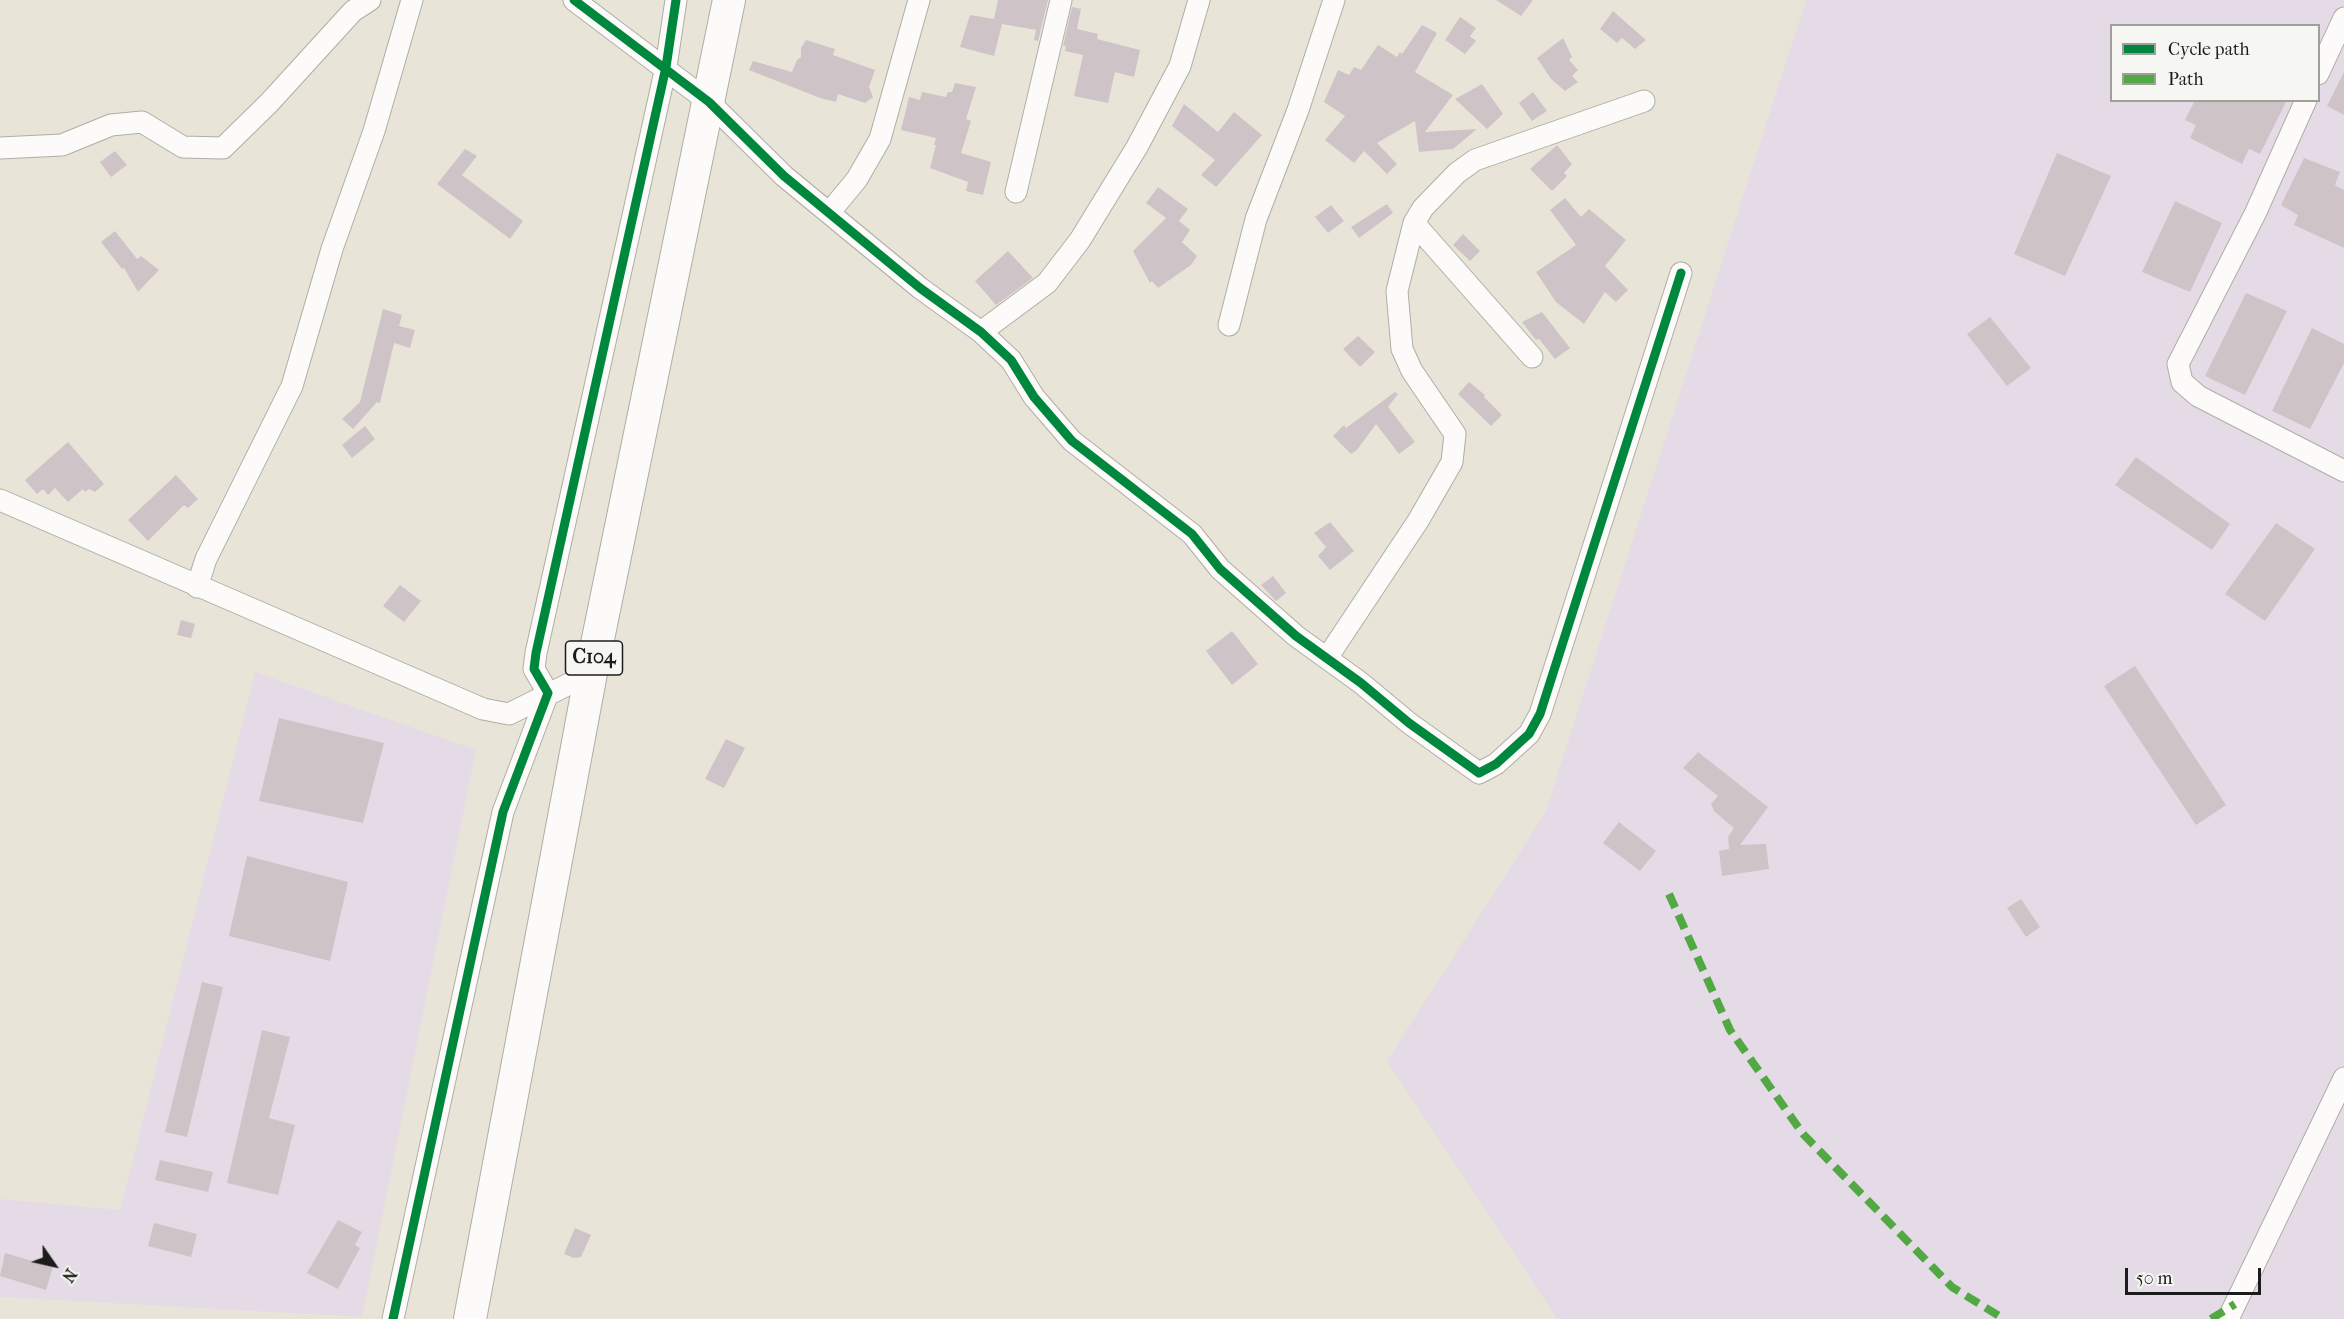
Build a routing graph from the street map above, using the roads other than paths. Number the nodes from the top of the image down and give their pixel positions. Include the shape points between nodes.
1 (369, 0) edge
2 (412, 0) edge
3 (574, 0) edge
4 (676, 0) edge
5 (729, 0) edge
6 (919, 0) edge
7 (1061, 0) edge
8 (1199, 0) edge
9 (1334, 0) edge
10 (2344, 18) edge
11 (666, 67) junction
12 (2320, 72) edge
13 (1644, 101) dead end
14 (709, 102) junction
15 (2305, 102) edge
16 (0, 148) edge
17 (1016, 192) dead end
18 (829, 213) junction
19 (1414, 222) junction
20 (1681, 273) dead end
21 (1229, 325) dead end
22 (981, 332) junction
23 (1532, 357) dead end
24 (2344, 471) edge
25 (0, 500) edge
26 (197, 586) junction
27 (1327, 658) junction
28 (591, 673) junction
29 (548, 693) junction
30 (2344, 1078) edge
31 (393, 1319) edge
32 (470, 1319) edge
33 (2228, 1319) edge

1 - 16 street via 353,11 223,148 183,147 142,122 111,125 62,145
2 - 26 street via 292,386 206,559
3 - 11 street
4 - 11 street
5 - 14 highway, C104
6 - 18 street via 880,139
7 - 17 street
8 - 22 street via 1180,66 1137,147 1080,240 1047,283
9 - 21 street via 1256,219
10 - 12 street
11 - 14 street
11 - 29 street via 536,653 534,669
13 - 19 street via 1475,160 1456,173
14 - 18 street via 784,176
14 - 28 highway, C104
15 - 24 street via 2255,214 2178,364 2182,382 2198,396
18 - 22 street
19 - 23 street
19 - 27 street via 1398,291 1402,349 1412,371 1455,434 1452,462 1418,521
20 - 27 street via 1540,714 1530,734 1496,764 1479,773
22 - 27 street via 1011,360 1034,397 1072,441 1192,534 1220,569
25 - 26 street
26 - 29 street via 483,709 509,714
28 - 29 street
28 - 32 highway, C104
29 - 31 street via 503,812
30 - 33 street

